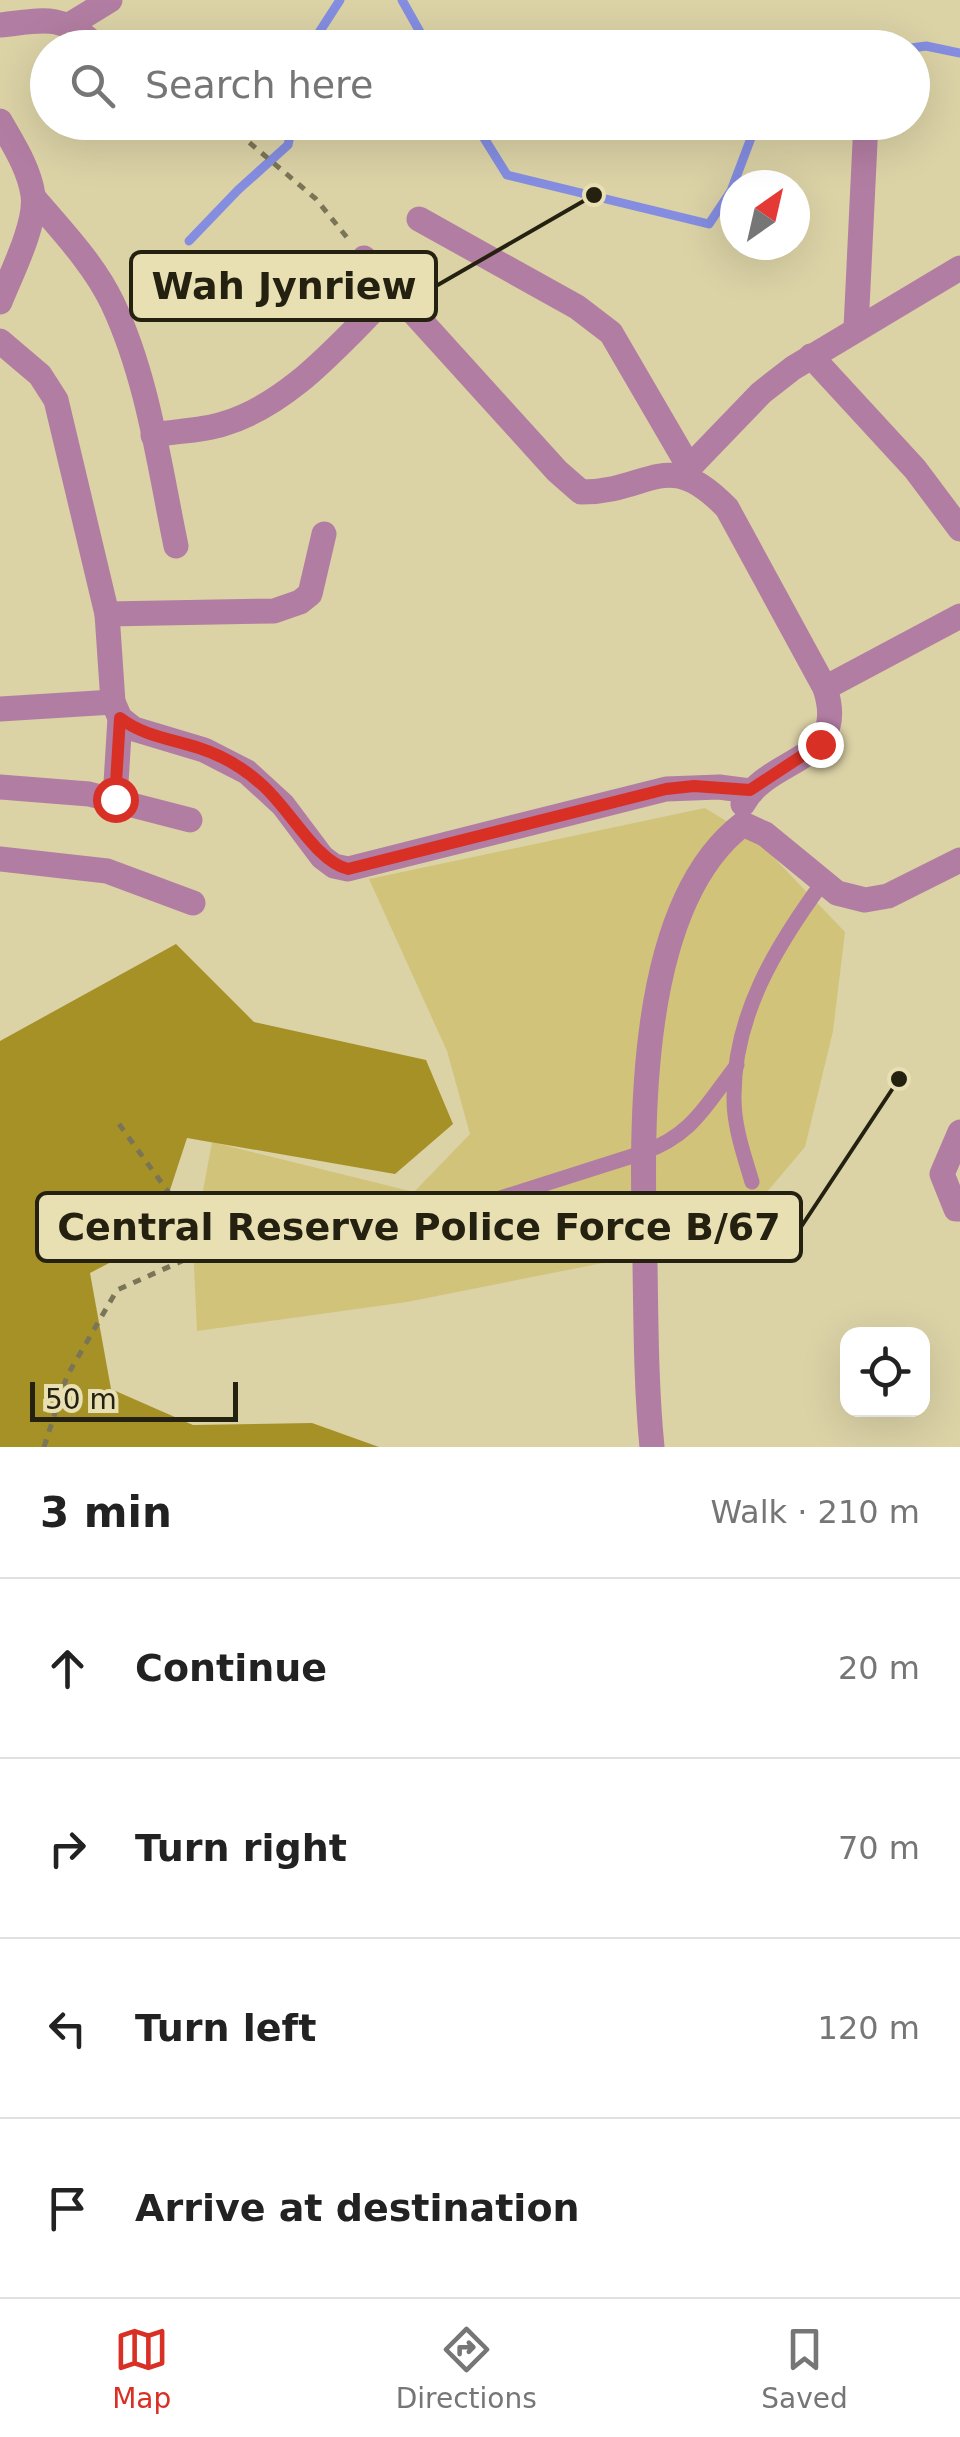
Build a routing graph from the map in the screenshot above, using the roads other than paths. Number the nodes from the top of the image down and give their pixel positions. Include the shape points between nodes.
1 (110, 0) edge
2 (0, 25) edge
3 (74, 30) edge
4 (83, 30) edge
5 (0, 121) edge
6 (865, 140) edge
7 (8, 154) edge
8 (34, 198) junction
9 (419, 220) dead end
10 (364, 258) road end
11 (960, 268) edge
12 (394, 291) junction
13 (0, 302) edge
14 (856, 328) junction
15 (0, 340) edge
16 (811, 356) junction
17 (153, 435) junction
18 (686, 471) junction
19 (960, 528) edge
20 (324, 534) dead end
21 (176, 546) dead end
22 (107, 614) junction
23 (960, 616) edge
24 (825, 688) junction
25 (0, 709) edge
26 (116, 710) junction
27 (0, 787) edge
28 (750, 790) junction
29 (115, 799) junction
30 (190, 820) dead end
31 (744, 824) junction
32 (0, 859) edge
33 (960, 860) edge
34 (823, 882) junction
35 (193, 902) dead end
36 (737, 1065) junction
37 (960, 1132) edge
38 (642, 1153) junction
39 (752, 1182) dead end
40 (960, 1209) edge
41 (256, 1227) road end
42 (652, 1447) edge

1 - 4 street
2 - 3 street via 40,21
5 - 7 street
6 - 14 street
7 - 8 street
8 - 13 street
8 - 17 street via 112,302
9 - 18 street via 577,307 611,333
10 - 12 street
11 - 14 street
12 - 17 street via 275,400 219,426
12 - 18 street via 581,492 610,492
14 - 16 street
15 - 22 street via 40,375 56,400
16 - 18 street via 761,393
16 - 19 street
17 - 21 street
18 - 24 street via 727,508
20 - 22 street via 310,594 288,608
22 - 26 street
23 - 24 street
24 - 28 street via 830,727 820,744
25 - 26 street
26 - 28 street via 134,729 204,750 255,779 322,857 348,869 666,789
26 - 29 street
27 - 29 street
28 - 31 street via 742,803
29 - 30 street
31 - 34 street
31 - 38 street via 703,867 668,956 650,1030
32 - 35 street via 107,871
33 - 34 street via 888,896 865,900
34 - 36 lane via 768,962
36 - 38 lane via 689,1128
36 - 39 lane via 736,1127
37 - 40 street via 942,1174
38 - 41 lane via 475,1206 333,1203
38 - 42 street

